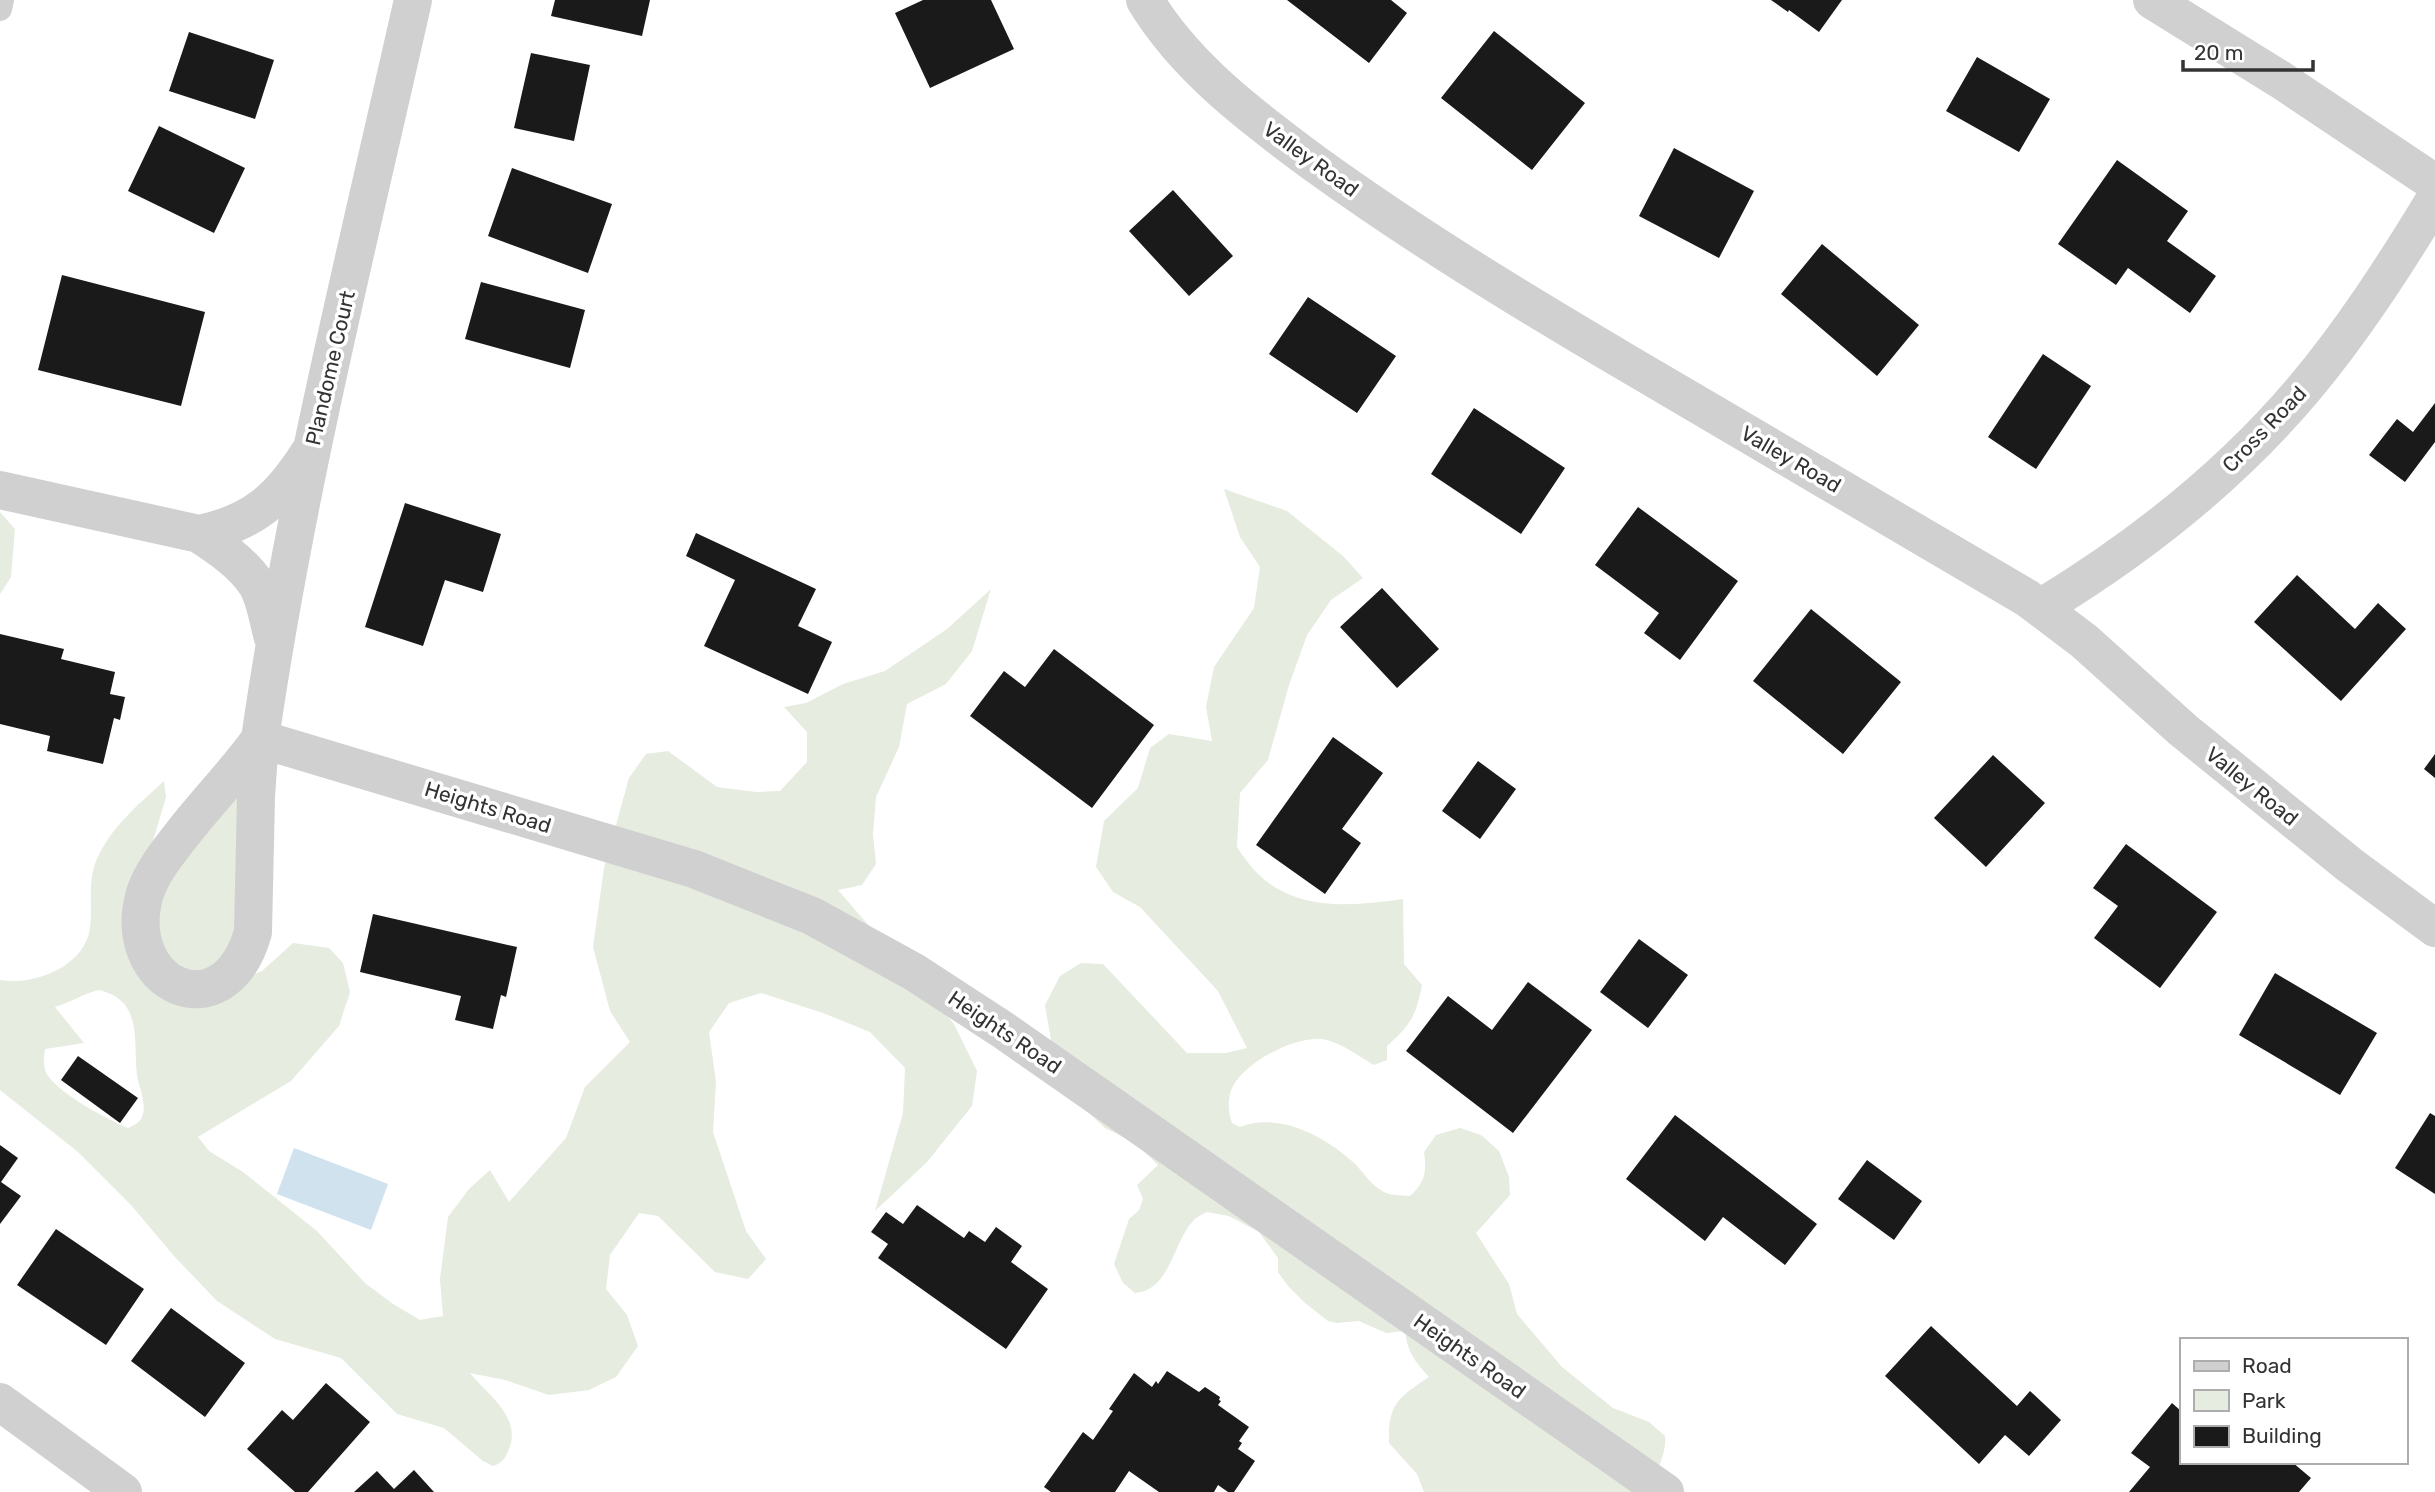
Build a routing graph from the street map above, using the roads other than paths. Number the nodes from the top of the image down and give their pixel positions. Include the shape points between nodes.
1 (2, 0) edge
2 (413, 0) edge
3 (1144, 0) edge
4 (2152, 0) edge
5 (0, 9) edge
6 (2435, 183) edge
7 (2435, 199) edge
8 (312, 448) junction
9 (0, 490) edge
10 (199, 534) junction
11 (2040, 608) junction
12 (274, 644) junction
13 (260, 739) junction
14 (2435, 928) edge
15 (0, 1402) edge
16 (123, 1492) edge
17 (1665, 1492) edge

1 - 5 lane
2 - 8 street, Plandome Court
3 - 11 street, Valley Road via 1190,60 1264,126 1353,191 1479,276
4 - 6 street
7 - 11 street, Cross Road via 2333,351 2235,462 2166,520
8 - 10 street via 260,509 233,525
8 - 12 street, Plandome Court
9 - 10 street
10 - 12 street via 223,550 256,584
11 - 14 street, Valley Road via 2351,866
12 - 13 street, Plandome Court
13 - 13 street, Plandome Court via 158,866 146,890 141,912 144,945 160,974 175,986 198,989 220,981 237,968 248,951 253,932
13 - 17 street, Heights Road via 694,869 812,916 914,972 1003,1030
15 - 16 street

